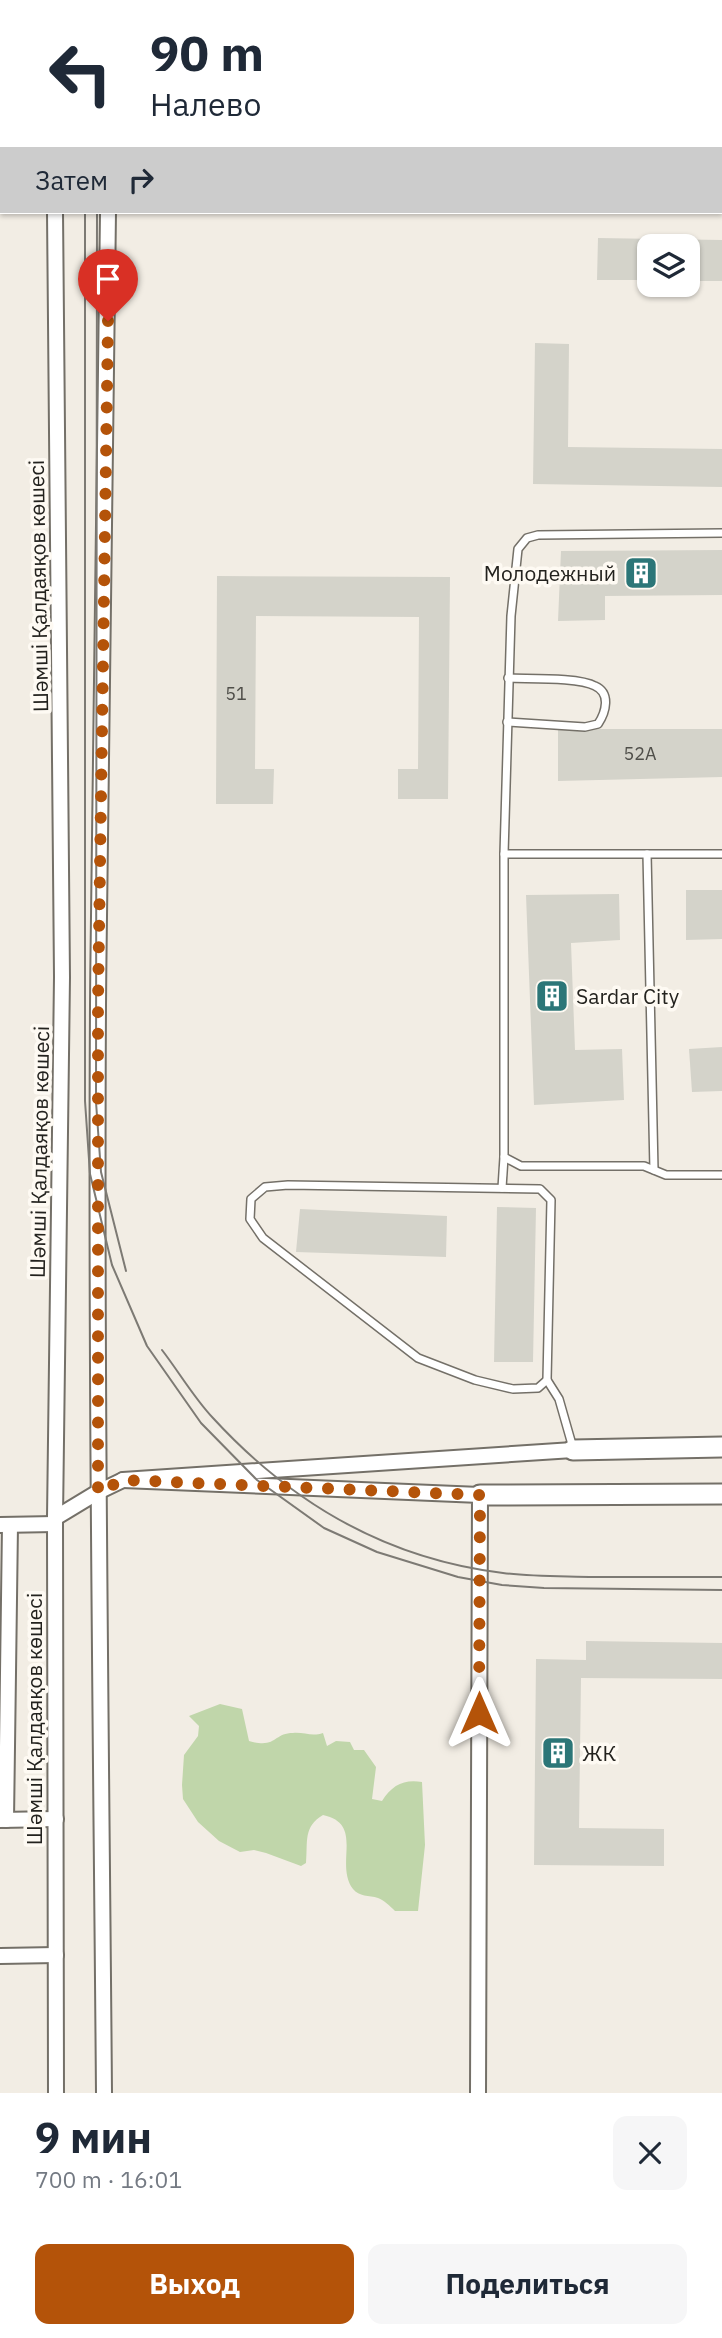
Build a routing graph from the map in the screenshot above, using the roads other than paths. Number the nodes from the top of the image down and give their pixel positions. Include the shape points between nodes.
1 (55, 214) edge
2 (108, 214) edge
3 (722, 533) edge
4 (508, 678) junction
5 (507, 722) junction
6 (504, 854) junction
7 (647, 854) junction
8 (722, 854) edge
9 (504, 1157) junction
10 (654, 1170) junction
11 (722, 1175) edge
12 (502, 1188) junction
13 (547, 1380) junction
14 (722, 1447) edge
15 (573, 1450) junction
16 (123, 1480) junction
17 (98, 1492) junction
18 (480, 1495) junction
19 (716, 1496) edge
20 (55, 1521) junction
21 (5, 1525) edge
22 (56, 1819) junction
23 (3, 1820) edge
24 (56, 1955) junction
25 (0, 1956) edge
26 (56, 2093) edge
27 (104, 2093) edge
28 (478, 2093) edge

1 - 20 street, Шәмші Қалдаяқов көшесі via 62,977
2 - 17 street via 98,1003
3 - 4 lane via 527,538 518,549
4 - 5 lane
4 - 5 lane via 584,682 597,686 606,705 598,724 585,727
5 - 6 lane
6 - 7 lane
6 - 9 lane
7 - 8 lane
7 - 10 lane
9 - 10 lane via 521,1166 644,1166
9 - 12 lane
10 - 11 lane via 666,1175
12 - 13 lane via 540,1189 551,1200
12 - 13 lane via 265,1187 251,1199 250,1219 263,1238 418,1358 513,1389 538,1388
13 - 15 lane via 559,1399
14 - 15 street
15 - 16 street
16 - 17 street
16 - 18 street
17 - 20 street
17 - 27 street
18 - 19 street
18 - 28 street
20 - 21 street
20 - 22 street, Шәмші Қалдаяқов көшесі
21 - 23 street
22 - 23 street
22 - 24 street, Шәмші Қалдаяқов көшесі
24 - 25 street
24 - 26 street, Шәмші Қалдаяқов көшесі

